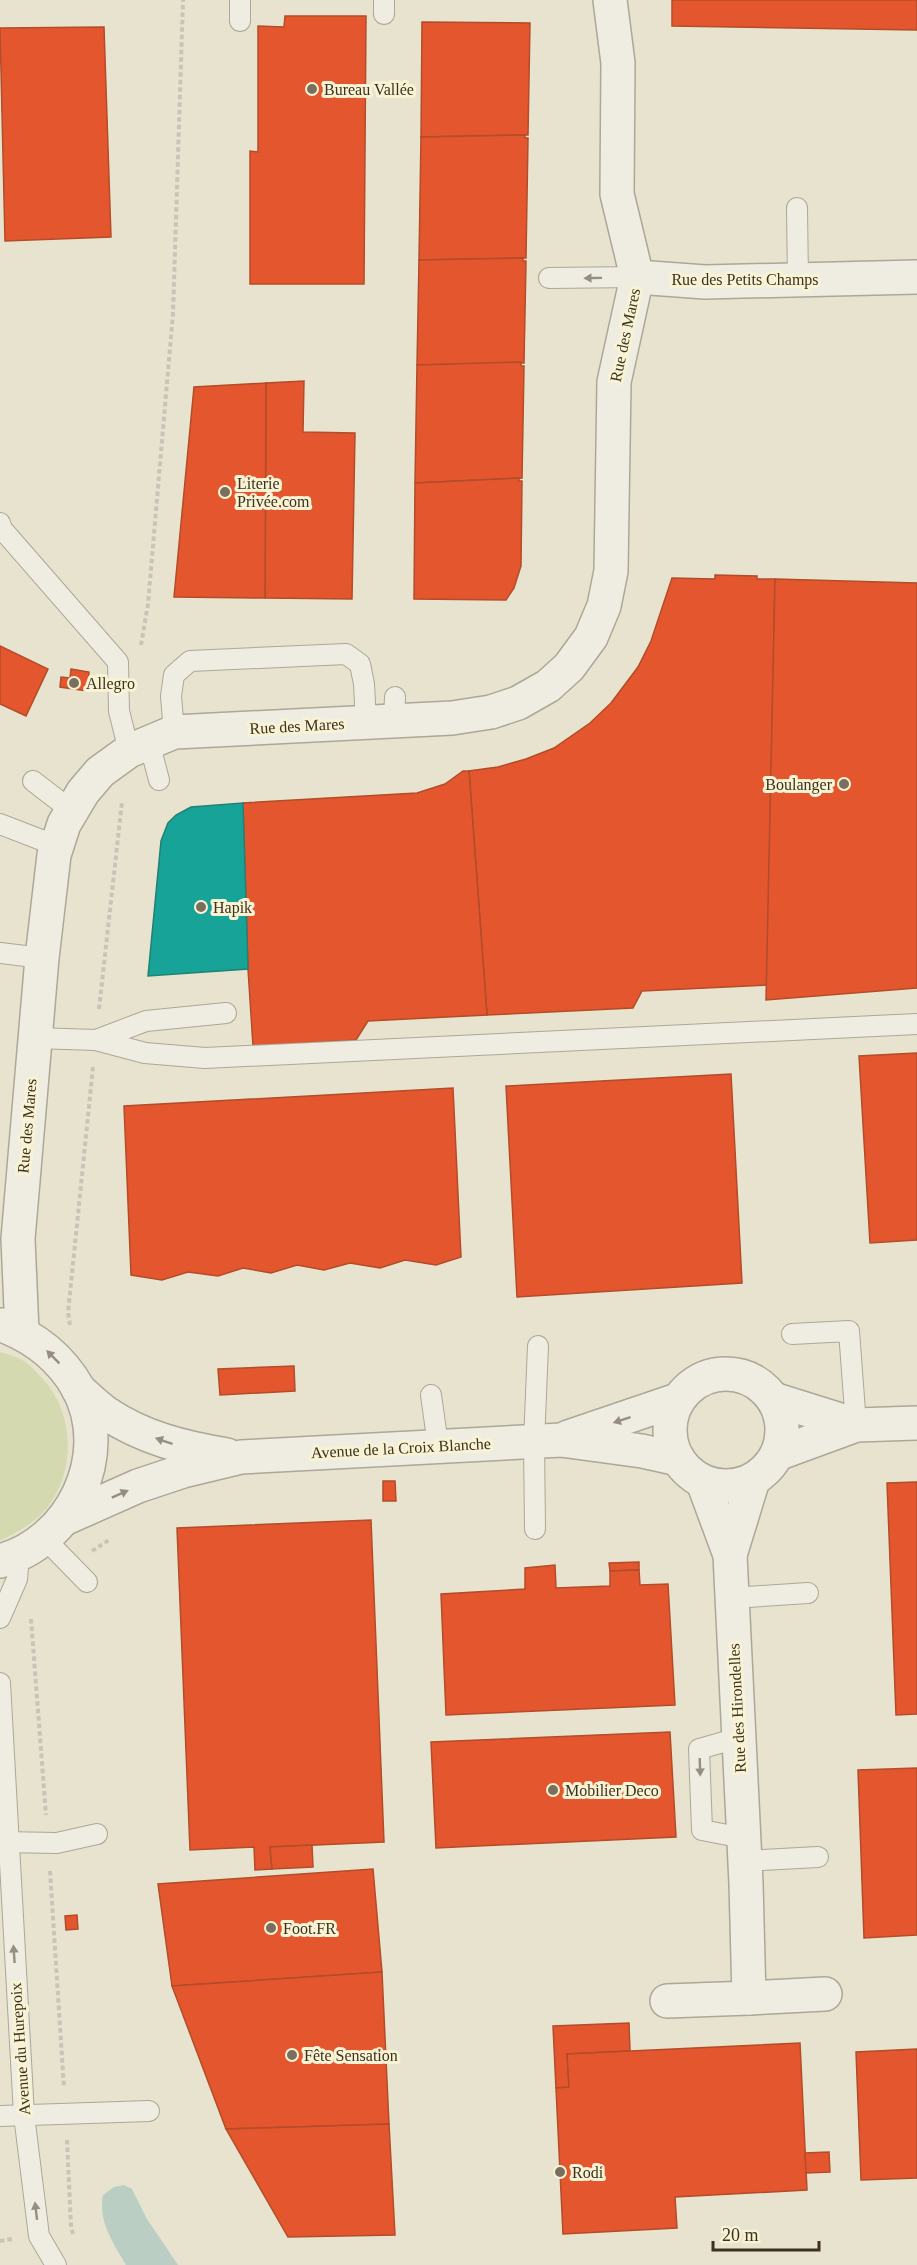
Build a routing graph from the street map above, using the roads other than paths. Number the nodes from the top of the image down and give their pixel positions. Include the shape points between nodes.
1 (240, 0) edge
2 (610, 0) edge
3 (240, 21) dead end
4 (797, 208) dead end
5 (637, 277) junction
6 (917, 277) edge
7 (549, 278) dead end
8 (798, 280) junction
9 (0, 523) edge
10 (385, 714) junction
11 (151, 742) junction
12 (159, 780) dead end
13 (33, 782) dead end
14 (72, 811) junction
15 (0, 824) edge
16 (57, 846) junction
17 (0, 953) edge
18 (42, 958) junction
19 (226, 1013) dead end
20 (917, 1024) edge
21 (35, 1038) junction
22 (96, 1040) junction
23 (10, 1201) edge
24 (18, 1239) junction
25 (0, 1293) edge
26 (11, 1328) edge
27 (792, 1334) dead end
28 (538, 1346) dead end
29 (78, 1389) junction
30 (431, 1395) dead end
31 (773, 1399) junction
32 (677, 1400) junction
33 (917, 1423) edge
34 (856, 1425) junction
35 (548, 1441) junction
36 (438, 1445) junction
37 (777, 1454) junction
38 (241, 1457) junction
39 (678, 1459) junction
40 (753, 1480) junction
41 (703, 1482) junction
42 (535, 1529) dead end
43 (33, 1543) edge
44 (730, 1555) junction
45 (87, 1582) dead end
46 (808, 1593) dead end
47 (732, 1598) junction
48 (0, 1618) edge
49 (0, 1683) edge
50 (97, 1834) dead end
51 (4, 1842) edge
52 (744, 1850) junction
53 (818, 1857) dead end
54 (825, 1994) dead end
55 (749, 1998) junction
56 (667, 2001) dead end
57 (148, 2111) dead end
58 (24, 2115) junction
59 (0, 2116) edge
60 (56, 2265) edge

1 - 3 lane
2 - 5 street via 618,63 617,194
4 - 8 lane
5 -> 7 lane
5 - 8 street, Rue des Petits Champs via 705,282
5 - 10 street, Rue des Mares via 614,382 611,571 604,606 591,637 548,686 457,728
6 - 8 street, Rue des Petits Champs
9 - 11 lane via 118,662 119,711
10 - 11 street, Rue des Mares
10 - 11 lane via 364,684 360,664 346,654 190,661 174,675 171,696
11 - 12 lane
11 - 14 street, Rue des Mares via 100,772
13 - 14 lane
14 - 16 street, Rue des Mares
15 - 16 lane
16 - 18 street, Rue des Mares
17 - 18 lane
18 - 21 street, Rue des Mares
19 - 22 lane via 146,1021
20 - 22 lane via 205,1058 145,1053
21 - 22 lane
21 - 23 street, Rue des Mares
23 - 24 street, Rue des Mares
24 - 25 street, Rue des Mares
24 - 26 street, Rue des Mares
29 -> 26 street via 55,1356
27 - 34 lane via 849,1331
28 - 35 lane
38 -> 29 street, Avenue de la Croix Blanche via 185,1448 144,1434 105,1413
29 - 43 street via 89,1421 90,1455 82,1488
30 - 36 lane
31 - 32 street via 757,1383 736,1374 714,1374 693,1384
31 - 34 street
31 - 37 street via 781,1416 782,1436
32 -> 35 street, Avenue de la Croix Blanche
32 - 39 street via 670,1420 670,1441
33 - 34 street
34 - 37 street
35 - 36 street, Avenue de la Croix Blanche
35 - 39 street, Avenue de la Croix Blanche
35 - 42 lane
36 - 38 street, Avenue de la Croix Blanche
37 - 40 street
43 -> 38 street, Avenue de la Croix Blanche via 138,1486
39 - 41 street via 689,1474
40 - 41 street via 728,1487
40 - 44 street, Rue des Hirondelles
41 - 44 street, Rue des Hirondelles
43 - 45 lane via 70,1566
43 - 48 lane
44 - 47 street, Rue des Hirondelles
46 - 47 lane
47 - 52 street, Rue des Hirondelles
49 - 51 lane, Avenue du Hurepoix
50 - 51 lane via 53,1843
58 -> 51 lane, Avenue du Hurepoix
52 - 53 lane
52 - 55 street, Rue des Hirondelles
54 - 55 street
55 - 56 street
57 - 58 lane
58 - 59 lane
60 -> 58 lane, Avenue du Hurepoix via 39,2236

